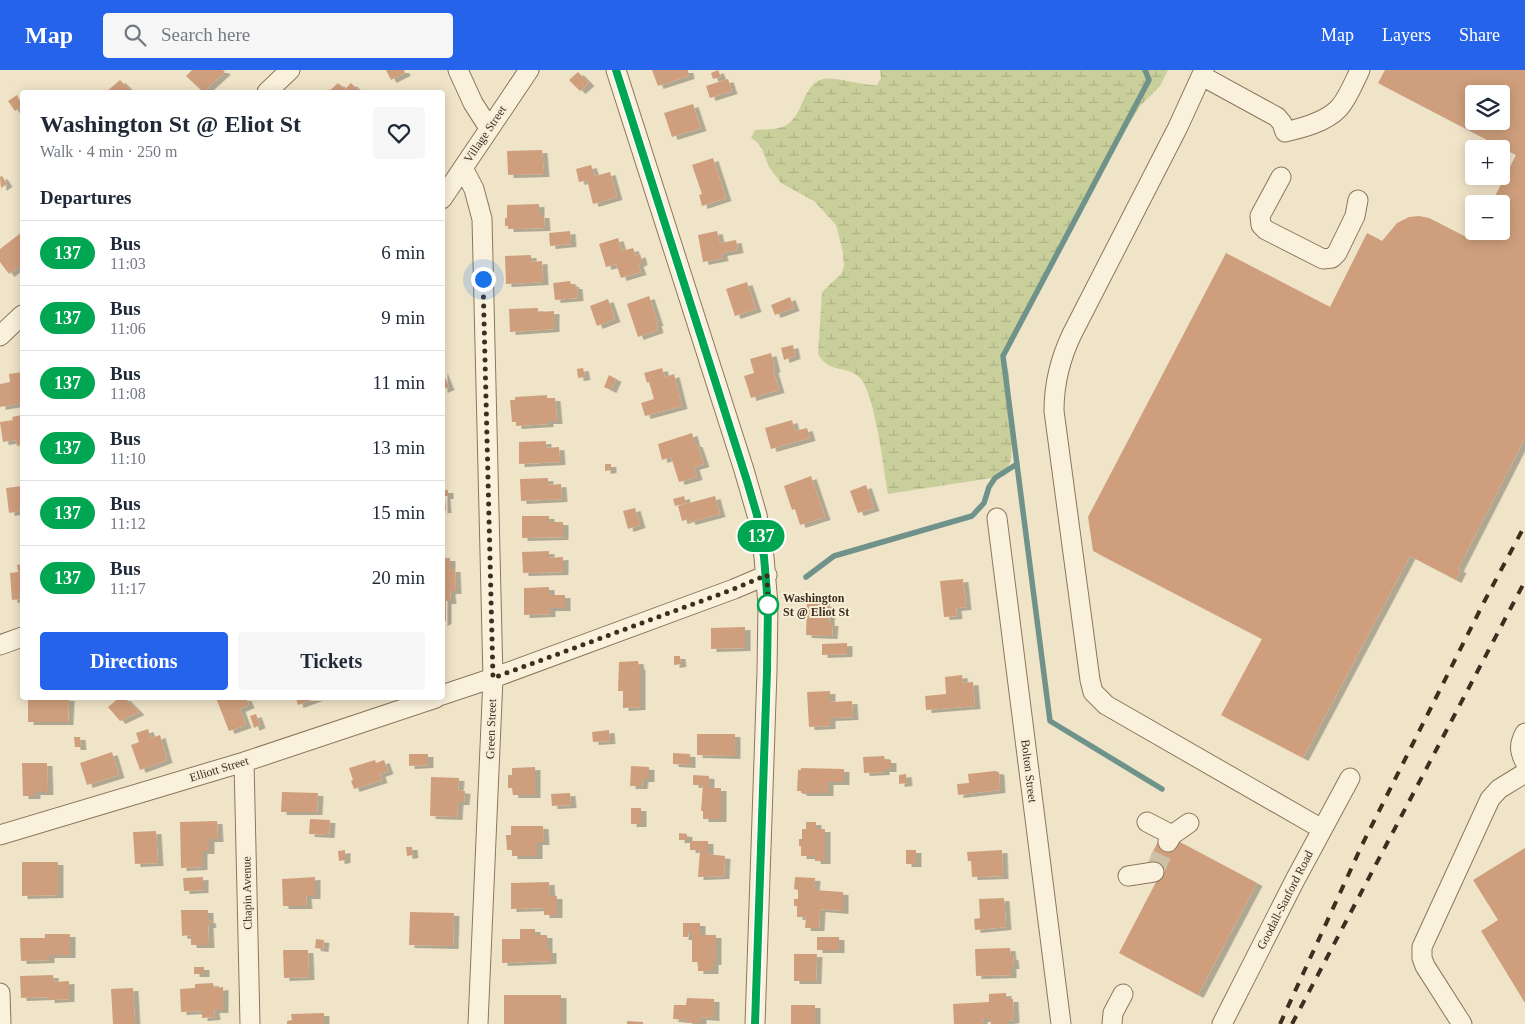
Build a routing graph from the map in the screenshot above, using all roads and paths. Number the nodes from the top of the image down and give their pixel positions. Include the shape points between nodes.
1 (290, 70) edge
2 (458, 70) edge
3 (529, 70) edge
4 (616, 70) edge
5 (1360, 70) edge
6 (1203, 73) edge
7 (269, 90) edge
8 (489, 128) junction
9 (463, 168) junction
10 (1281, 176) dead end
11 (445, 194) edge
12 (1358, 200) dead end
13 (20, 317) edge
14 (0, 336) edge
15 (997, 518) dead end
16 (767, 575) junction
17 (20, 638) edge
18 (0, 645) edge
19 (493, 678) junction
20 (445, 694) edge
21 (430, 700) edge
22 (1525, 733) edge
23 (244, 762) junction
24 (1525, 762) edge
25 (1525, 773) edge
26 (1350, 778) dead end
27 (1147, 822) dead end
28 (1189, 823) dead end
29 (1322, 829) junction
30 (0, 835) edge
31 (1154, 872) dead end
32 (1128, 876) dead end
33 (0, 993) edge
34 (1123, 994) dead end
35 (1, 1024) edge
36 (250, 1024) edge
37 (478, 1024) edge
38 (755, 1024) edge
39 (1061, 1024) edge
40 (1112, 1024) edge
41 (1222, 1024) edge
42 (1462, 1024) edge

1 - 7 street
2 - 8 street
3 - 8 street, Village Street
4 - 16 street via 744,470 757,515
5 - 6 street via 1340,107 1332,114 1304,128 1285,132 1277,117
6 - 29 street via 1072,334 1057,378 1054,411 1090,680 1094,692 1106,705
8 - 9 street, Village Street
9 - 11 street, Village Street
9 - 19 street, Green Street via 474,189 482,219
10 - 12 street via 1260,216 1261,225 1323,259 1336,255 1355,216
13 - 14 street
15 - 39 street, Bolton Street
16 - 19 street
16 - 38 street via 767,671
17 - 18 street
19 - 20 street
19 - 37 street, Green Street
21 - 23 street, Elliott Street
22 - 24 street via 1520,746
23 - 30 street, Elliott Street
23 - 36 street, Chapin Avenue
25 - 42 street via 1499,789 1490,800 1422,947 1423,962
26 - 29 street, Goodall-Sanford Road
27 - 28 street via 1170,839
29 - 41 street, Goodall-Sanford Road
31 - 32 street
33 - 35 street
34 - 40 street via 1113,1013

